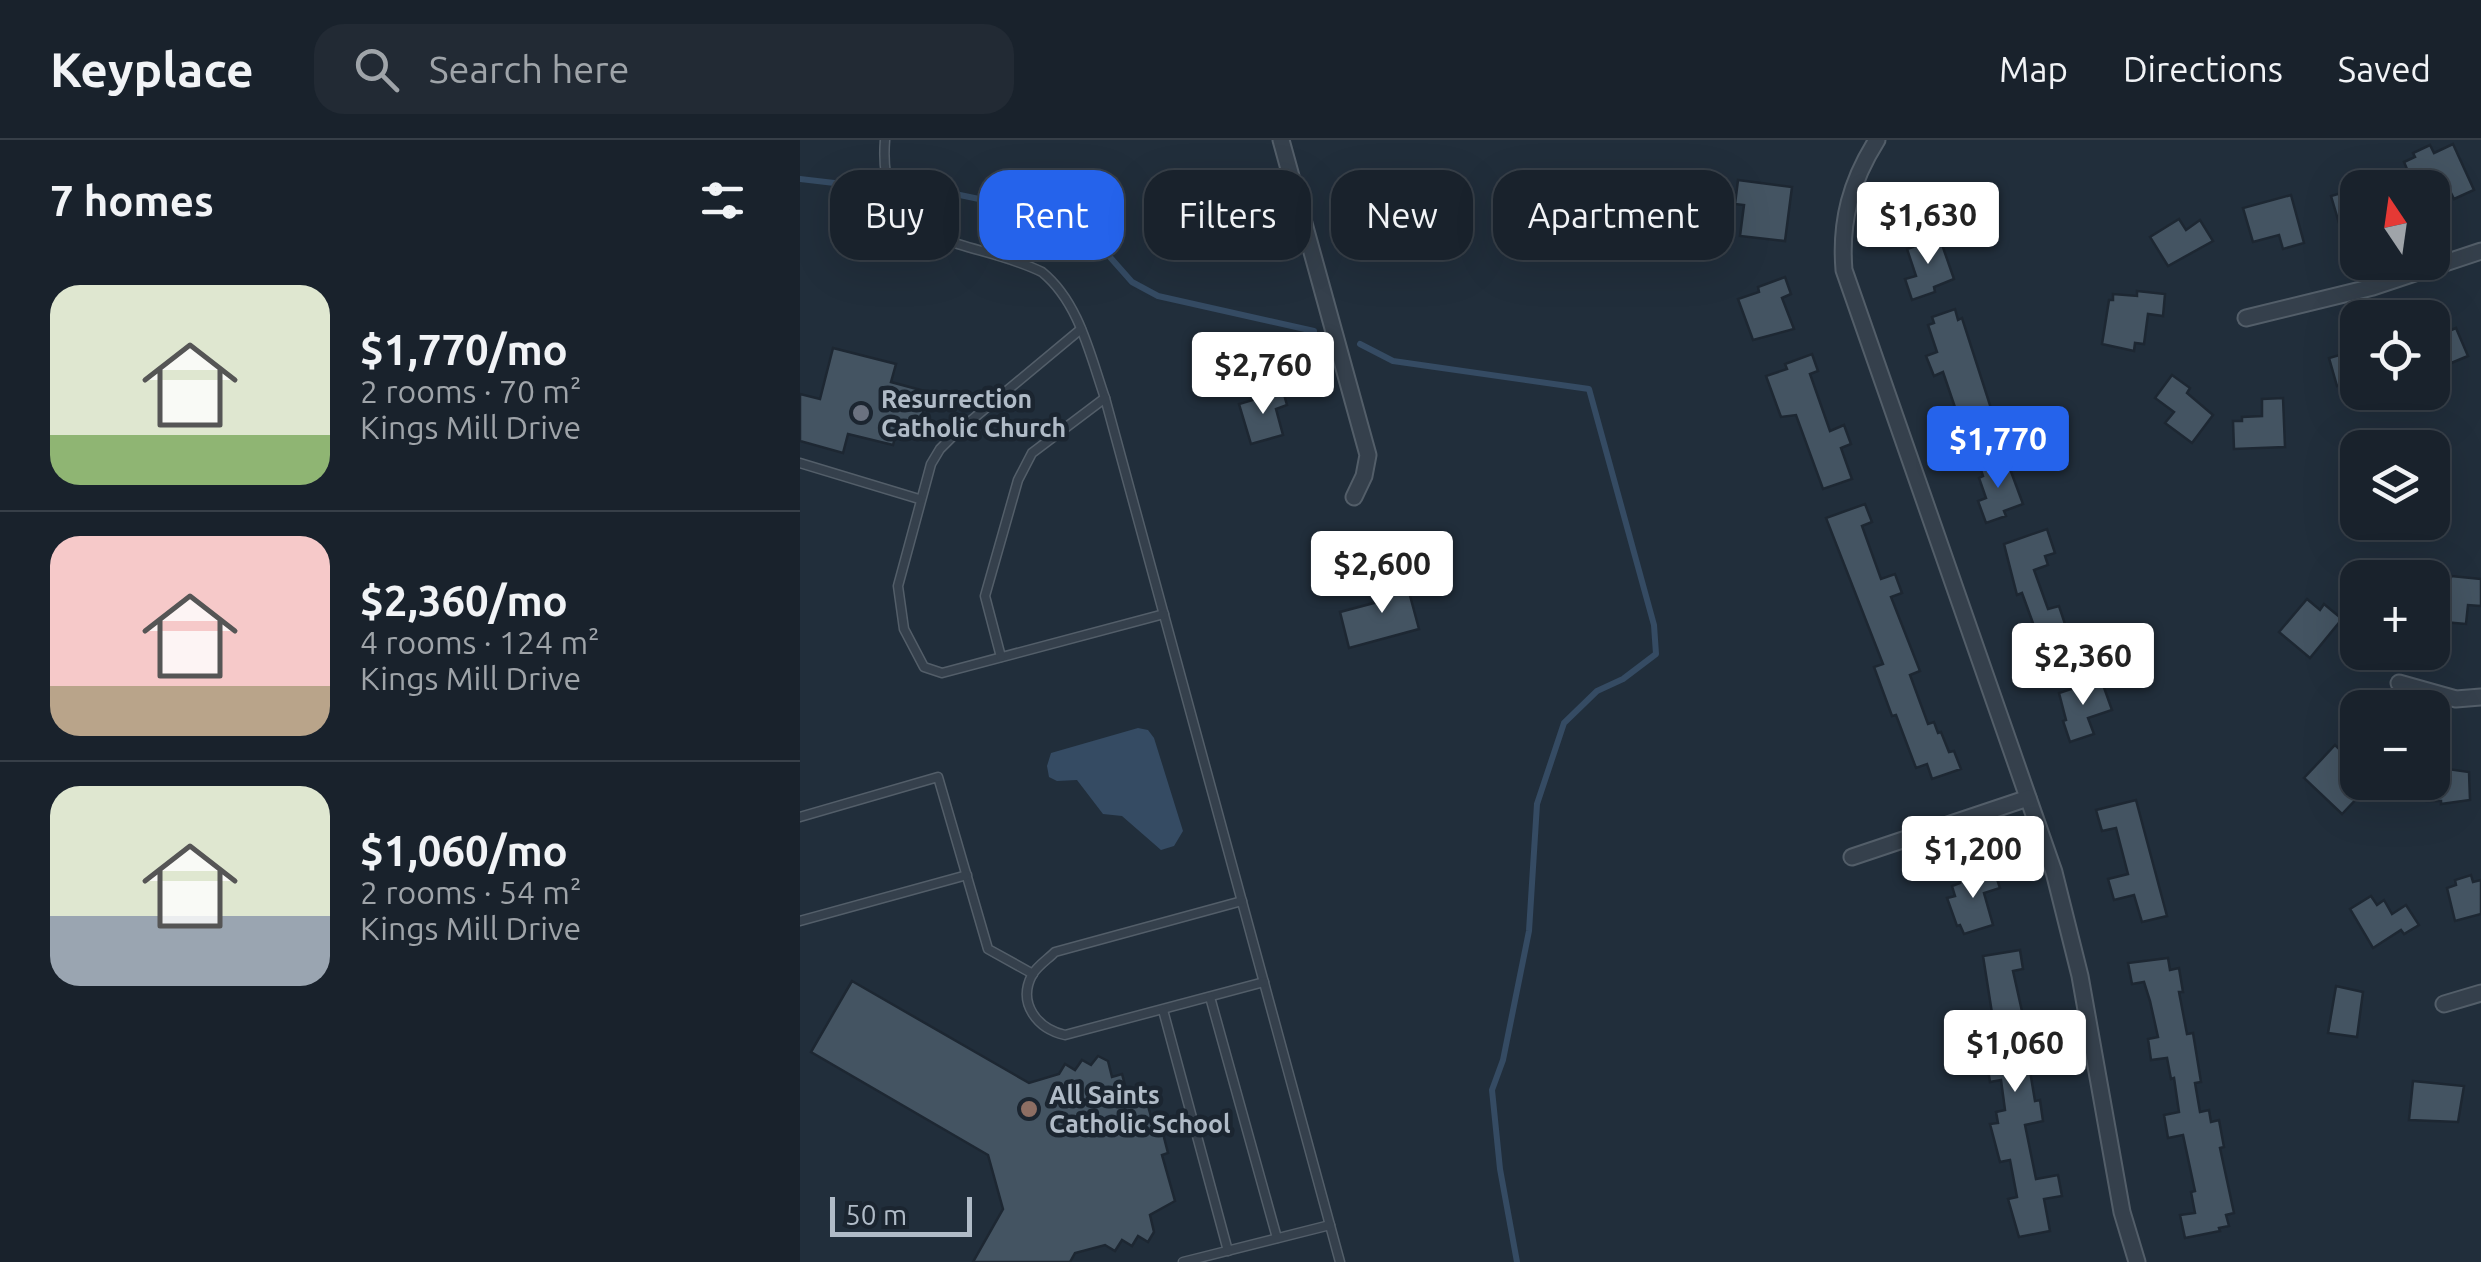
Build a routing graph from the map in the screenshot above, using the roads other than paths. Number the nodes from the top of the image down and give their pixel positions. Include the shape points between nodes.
1 (885, 140) edge
2 (1281, 140) edge
3 (1877, 140) edge
4 (2481, 251) edge
5 (2246, 318) dead end
6 (1081, 329) junction
7 (1105, 398) junction
8 (800, 463) edge
9 (1354, 497) dead end
10 (919, 498) junction
11 (1164, 614) junction
12 (1002, 657) junction
13 (2399, 683) dead end
14 (2481, 696) edge
15 (2028, 798) junction
16 (800, 817) edge
17 (1852, 857) dead end
18 (967, 875) junction
19 (1242, 900) junction
20 (800, 920) edge
21 (1033, 974) junction
22 (1264, 982) junction
23 (2481, 993) edge
24 (1210, 997) junction
25 (2444, 1004) dead end
26 (1162, 1010) junction
27 (1330, 1225) junction
28 (1276, 1238) junction
29 (1228, 1251) junction
30 (1183, 1262) edge
31 (1340, 1262) edge
32 (2137, 1262) edge

1 - 6 lane via 885,177 901,212 936,239 1042,272
2 - 9 street via 1368,454
3 - 15 street via 1848,200 1844,270
4 - 5 street via 2373,287
6 - 7 lane
6 - 10 lane via 940,448
7 - 11 lane
7 - 12 lane via 1032,453 1018,480 986,596
8 - 10 lane
10 - 12 lane via 898,586 904,629 924,667 942,674
11 - 12 lane
11 - 19 lane
13 - 14 street via 2456,699
15 - 17 street
15 - 32 street via 2073,942
16 - 18 lane via 938,777
18 - 20 lane
18 - 21 lane via 988,949
19 - 21 lane via 1055,952
19 - 22 lane
21 - 26 lane via 1026,996 1034,1017 1065,1036
22 - 24 lane
22 - 27 lane
23 - 25 street
24 - 26 lane
24 - 28 lane
26 - 29 lane
27 - 28 lane
27 - 31 lane
28 - 29 lane
29 - 30 lane

